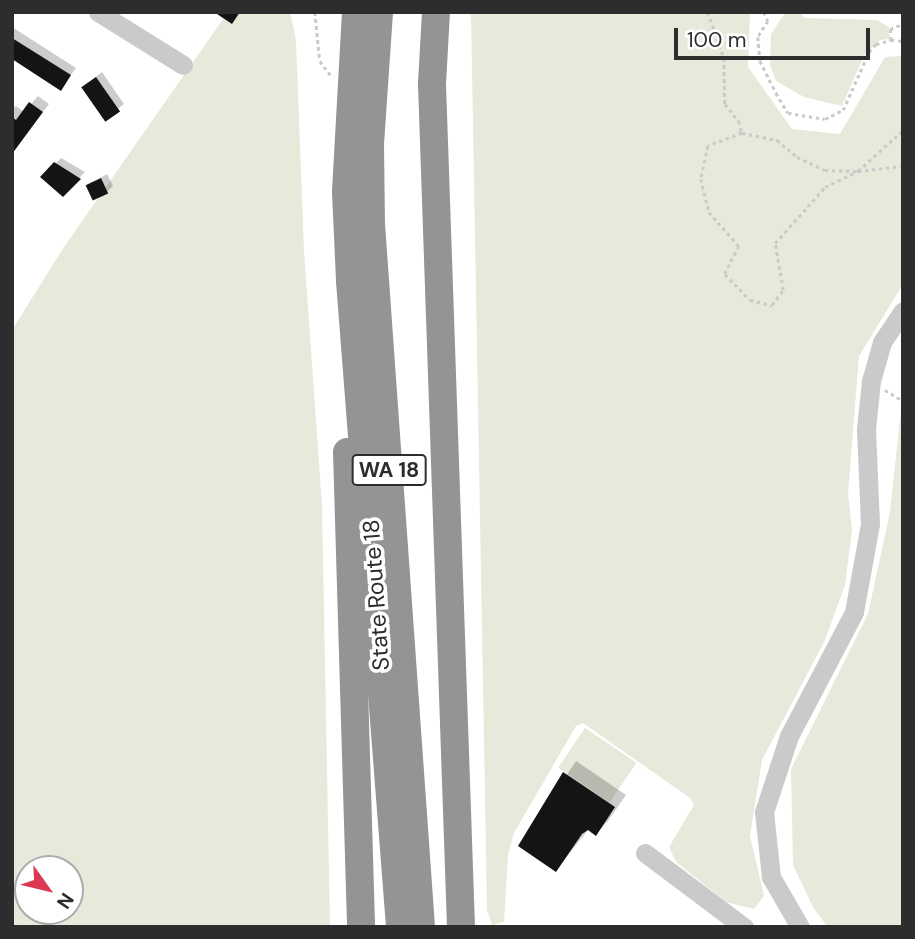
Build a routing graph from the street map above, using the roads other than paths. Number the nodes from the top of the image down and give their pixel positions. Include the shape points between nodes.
1 (98, 12) edge
2 (356, 12) edge
3 (379, 12) edge
4 (436, 12) edge
5 (183, 65) dead end
6 (350, 281) junction
7 (903, 311) edge
8 (645, 853) dead end
9 (462, 918) edge
10 (361, 927) edge
11 (400, 927) edge
12 (421, 927) edge
13 (744, 927) edge
14 (800, 927) edge

1 - 5 street
2 - 6 highway, State Route 18 / WA 18 via 348,99
3 - 12 highway, State Route 18 / WA 18 via 370,144 371,224
4 - 9 highway via 433,111
6 - 10 highway via 346,419
6 - 11 highway, State Route 18 / WA 18
7 - 14 street via 882,342 871,381 866,429 870,524 854,612 789,736 764,813 771,877
8 - 13 street

